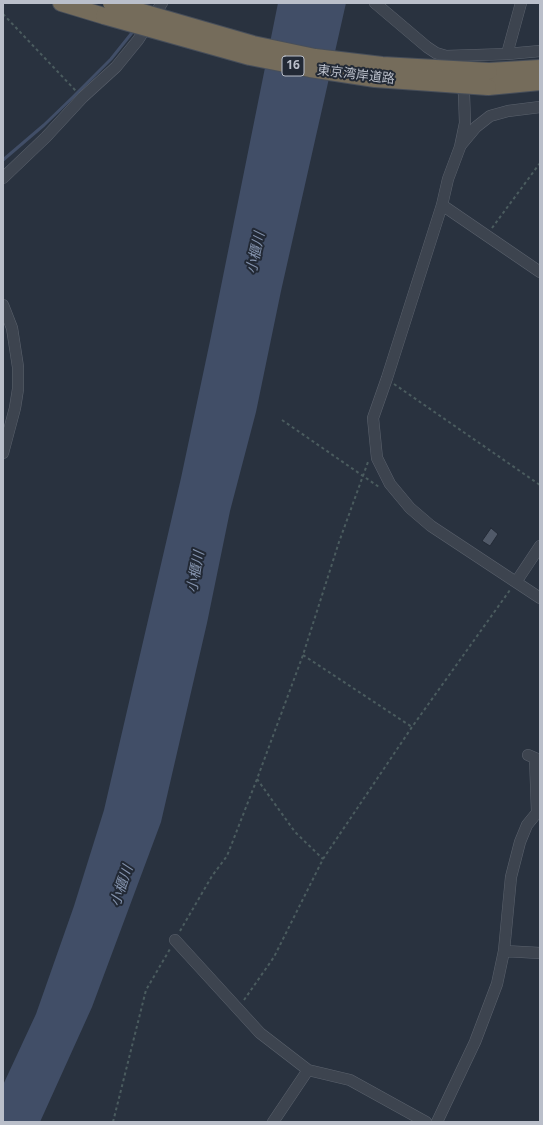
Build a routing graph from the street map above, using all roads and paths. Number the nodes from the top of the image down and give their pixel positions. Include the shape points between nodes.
1 (61, 3) edge
2 (162, 3) edge
3 (374, 3) edge
4 (521, 3) edge
5 (107, 10) edge
6 (3, 14) edge
7 (540, 51) edge
8 (507, 54) junction
9 (446, 56) junction
10 (540, 68) edge
11 (489, 79) junction
12 (540, 82) edge
13 (83, 97) junction
14 (540, 107) edge
15 (460, 147) junction
16 (540, 163) edge
17 (3, 178) edge
18 (442, 205) junction
19 (487, 235) junction
20 (540, 272) edge
21 (3, 306) edge
22 (387, 378) junction
23 (282, 420) dead end
24 (375, 442) junction
25 (3, 453) edge
26 (362, 476) junction
27 (540, 485) edge
28 (380, 487) dead end
29 (540, 546) edge
30 (516, 582) junction
31 (540, 598) edge
32 (303, 655) junction
33 (412, 727) junction
34 (528, 756) dead end
35 (257, 779) junction
36 (538, 811) edge
37 (324, 858) junction
38 (175, 940) junction
39 (504, 951) junction
40 (540, 953) edge
41 (238, 1008) junction
42 (308, 1070) junction
43 (112, 1122) edge
44 (273, 1122) edge
45 (426, 1122) edge
46 (437, 1122) edge

1 - 5 highway, 東京湾岸道路 / 16
2 - 13 street via 138,40 116,67
3 - 9 street via 427,47
4 - 8 street
5 - 11 highway, 東京湾岸道路 / 16, bridge via 250,57 310,69 375,79
6 - 13 path
7 - 8 street
8 - 9 street
9 - 15 street via 454,63 464,94 465,123
10 - 11 highway, 東京湾岸道路 / 16
11 - 12 highway, 東京湾岸道路 / 16
13 - 17 street
14 - 15 street via 490,116
15 - 18 street
16 - 19 path
18 - 19 street
18 - 22 street
19 - 20 street
21 - 25 street via 12,328 18,367 15,408
22 - 24 street via 373,418
22 - 27 path
23 - 26 path
24 - 26 path
24 - 30 street via 377,458 385,476 410,508 431,526
26 - 28 path
26 - 32 path
29 - 30 street
30 - 31 street
30 - 33 path
32 - 33 path
32 - 35 path
33 - 37 path
34 - 36 street via 535,758
35 - 37 path via 295,832
35 - 38 path via 227,856 212,876
36 - 39 street via 527,825 520,842 511,877
37 - 41 path via 274,957
38 - 41 street
38 - 43 path via 146,990
39 - 40 street
39 - 46 street via 497,984 485,1015
41 - 42 street via 260,1033
42 - 44 street
42 - 45 street via 350,1080

